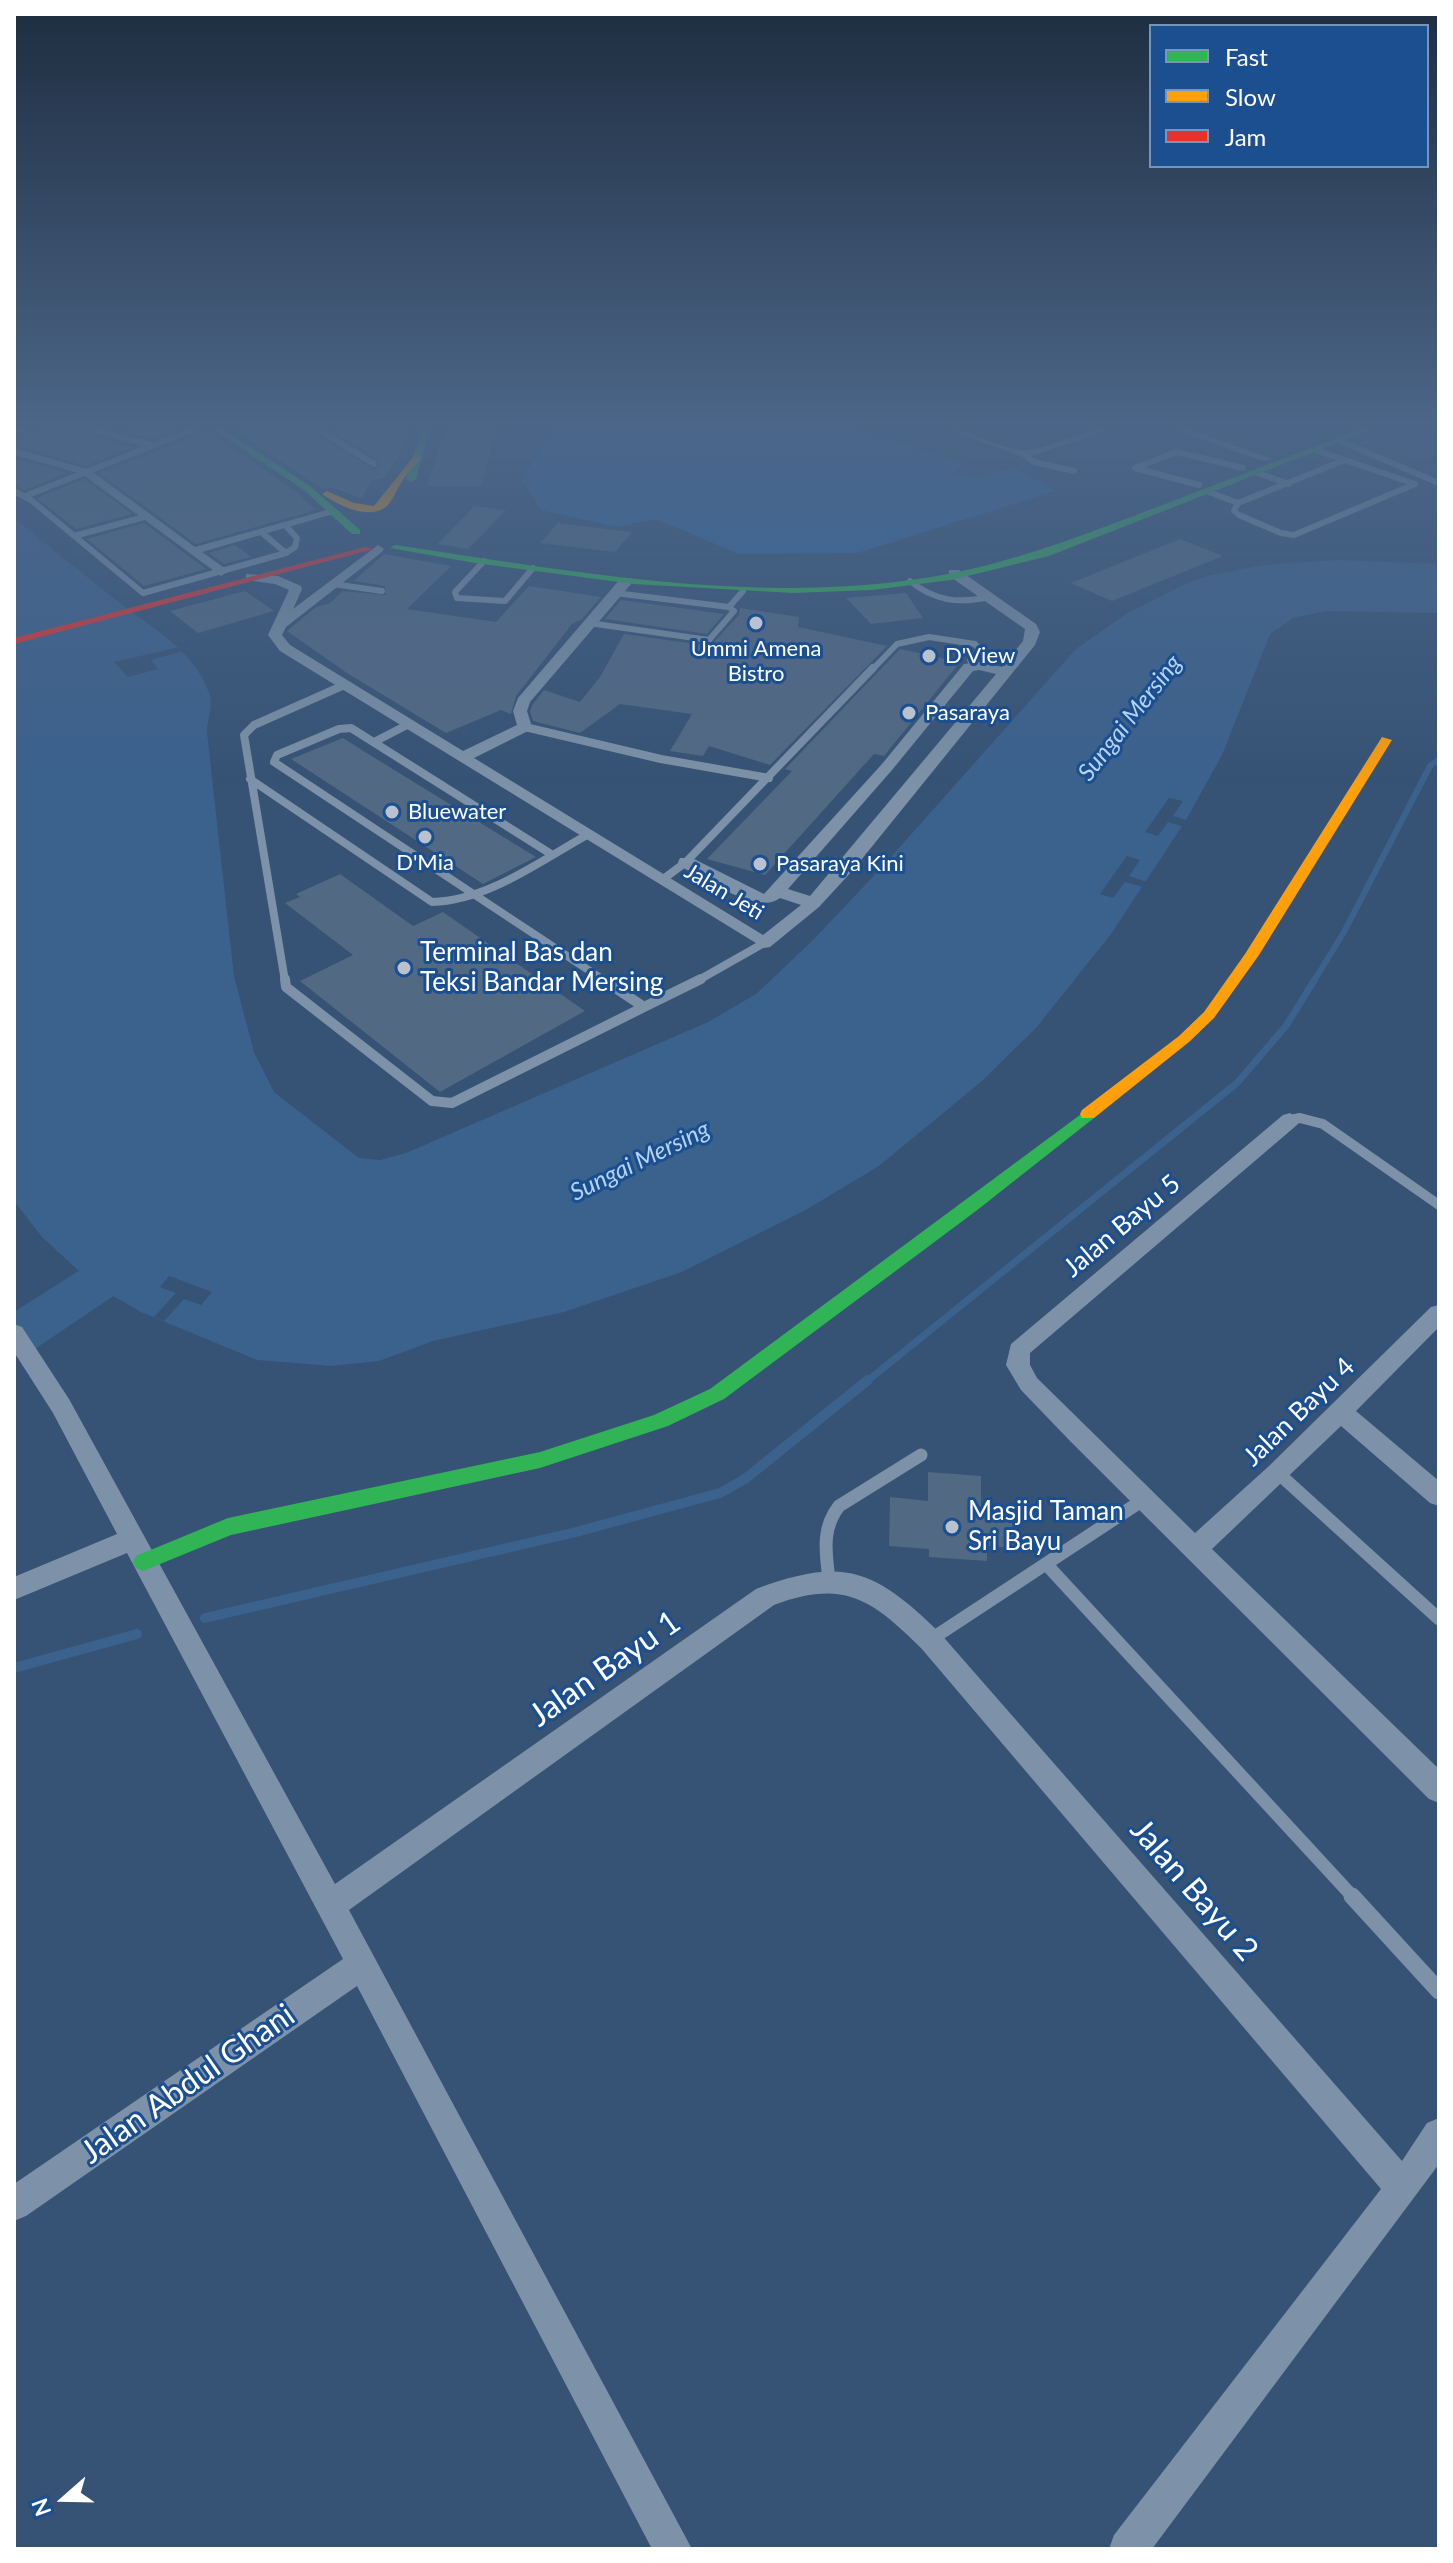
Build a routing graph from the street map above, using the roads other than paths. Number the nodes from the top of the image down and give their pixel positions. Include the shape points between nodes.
1 (88, 548) edge
2 (189, 548) edge
3 (205, 548) edge
4 (280, 548) edge
5 (291, 548) edge
6 (333, 548) edge
7 (371, 548) edge
8 (385, 548) edge
9 (482, 548) edge
10 (1033, 548) edge
11 (1057, 548) edge
12 (381, 549) junction
13 (193, 551) junction
14 (286, 553) junction
15 (484, 561) junction
16 (533, 568) junction
17 (954, 573) junction
18 (251, 577) junction
19 (218, 580) junction
20 (910, 581) junction
21 (333, 584) junction
22 (621, 587) junction
23 (382, 591) dead end
24 (743, 591) junction
25 (989, 597) junction
26 (729, 607) junction
27 (589, 623) junction
28 (277, 628) junction
29 (14, 641) edge
30 (973, 666) junction
31 (1006, 672) junction
32 (342, 686) junction
33 (407, 725) junction
34 (525, 727) junction
35 (1386, 740) dead end
36 (374, 742) junction
37 (462, 758) junction
38 (769, 778) junction
39 (250, 779) junction
40 (587, 835) junction
41 (551, 854) junction
42 (686, 862) junction
43 (662, 880) junction
44 (777, 891) junction
45 (474, 893) junction
46 (813, 903) junction
47 (764, 943) junction
48 (644, 1007) junction
49 (1290, 1120) joint
50 (1439, 1205) edge
51 (1439, 1313) edge
52 (14, 1333) edge
53 (1340, 1411) junction
54 (921, 1455) dead end
55 (1278, 1473) junction
56 (1439, 1496) edge
57 (1143, 1500) junction
58 (1196, 1548) junction
59 (137, 1551) junction
60 (1047, 1565) junction
61 (829, 1580) junction
62 (14, 1589) edge
63 (1439, 1619) edge
64 (930, 1640) junction
65 (1439, 1789) edge
66 (330, 1905) junction
67 (362, 1964) junction
68 (1439, 1991) edge
69 (1439, 2135) edge
70 (1403, 2188) junction
71 (14, 2204) edge
72 (673, 2549) edge
73 (1128, 2549) edge

1 - 19 lane via 143,593
2 - 13 street
3 - 13 street
4 - 14 lane
5 - 14 lane
6 - 18 main road
7 - 12 main road
8 - 12 main road
9 - 10 main road via 621,572 751,584 913,573
11 - 17 main road
12 - 15 main road
12 - 18 main road
12 - 21 street
13 - 19 street
14 - 19 lane
15 - 16 main road
15 - 16 lane via 455,592 457,598 505,601
16 - 22 main road
17 - 20 main road
17 - 25 street, Jalan Jeti
18 - 19 main road
18 - 28 street via 278,580 296,589
19 - 29 main road
20 - 24 main road
20 - 25 lane via 951,602
21 - 23 lane
21 - 28 street
22 - 24 main road
22 - 26 lane
22 - 27 street
24 - 26 lane
25 - 31 street, Jalan Jeti via 1033,632
26 - 27 lane via 734,611 709,640
27 - 34 street via 523,701
28 - 32 street, Jalan Jeti via 275,635 285,648
30 - 31 street
30 - 38 lane via 970,660 979,650 975,644 929,637 897,644
30 - 44 street
31 - 46 street, Jalan Jeti
32 - 33 street, Jalan Jeti
32 - 39 lane via 254,725 244,735
33 - 36 lane
33 - 37 street, Jalan Jeti
34 - 37 street
34 - 38 lane
35 - 59 main road via 1209,1015 970,1207 717,1394 635,1432 548,1457
36 - 41 lane
36 - 45 lane via 351,728 339,729 277,755 274,762
37 - 40 street, Jalan Jeti
38 - 42 lane
39 - 45 lane via 432,902 449,903
39 - 48 lane via 286,987 432,1101 463,1100
40 - 41 lane
40 - 43 street, Jalan Jeti
41 - 45 lane
42 - 43 lane
42 - 44 street via 759,899
43 - 47 street, Jalan Jeti
44 - 46 street
45 - 48 lane
46 - 47 street, Jalan Jeti
47 - 48 lane
49 - 50 lane via 1323,1124
49 - 57 street, Jalan Bayu 5 via 1019,1350 1018,1365 1029,1384
51 - 53 street, Jalan Bayu 4
52 - 59 street via 61,1406
53 - 55 street, Jalan Bayu 4
53 - 56 street
54 - 61 lane via 828,1517
55 - 58 street, Jalan Bayu 4
55 - 63 lane
57 - 58 street
57 - 60 lane
58 - 65 street
59 - 62 street
59 - 66 street
60 - 64 lane
60 - 68 lane
61 - 64 street, Jalan Bayu 1 via 861,1586 894,1604
61 - 66 street, Jalan Bayu 1 via 798,1583 765,1597
64 - 70 street, Jalan Bayu 2
66 - 67 street
67 - 71 street, Jalan Abdul Ghani
67 - 72 street
69 - 70 street
70 - 73 street

